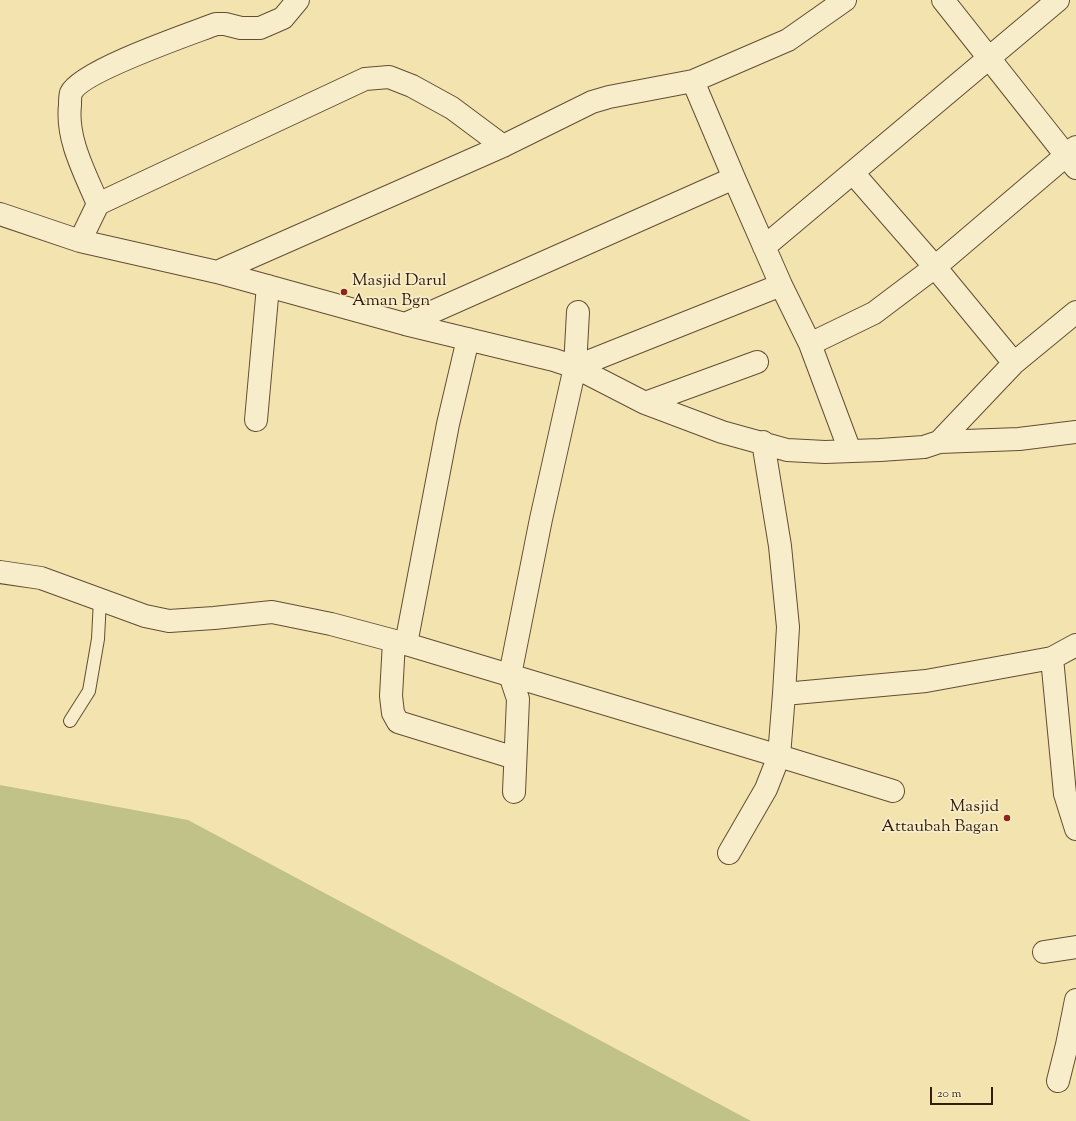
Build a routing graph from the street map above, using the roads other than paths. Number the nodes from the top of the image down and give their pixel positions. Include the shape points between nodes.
1 (298, 0) edge
2 (845, 0) edge
3 (943, 0) edge
4 (1058, 0) edge
5 (989, 58) junction
6 (693, 82) junction
7 (503, 146) junction
8 (1073, 157) edge
9 (853, 174) junction
10 (734, 178) junction
11 (98, 204) junction
12 (0, 214) edge
13 (80, 241) junction
14 (764, 247) junction
15 (935, 267) junction
16 (217, 272) junction
17 (781, 284) junction
18 (268, 286) junction
19 (578, 312) dead end
20 (1076, 312) edge
21 (405, 324) junction
22 (468, 339) junction
23 (810, 344) junction
24 (757, 362) dead end
25 (1014, 363) junction
26 (575, 367) junction
27 (645, 403) junction
28 (256, 420) dead end
29 (1076, 432) edge
30 (763, 442) junction
31 (939, 442) junction
32 (850, 451) junction
33 (0, 572) edge
34 (100, 600) junction
35 (400, 642) junction
36 (1076, 644) edge
37 (1052, 658) junction
38 (510, 675) junction
39 (784, 694) junction
40 (70, 721) dead end
41 (779, 756) junction
42 (515, 758) junction
43 (893, 791) dead end
44 (514, 792) dead end
45 (1076, 829) edge
46 (729, 853) dead end
47 (1076, 947) edge
48 (1044, 952) dead end
49 (1076, 1000) edge
50 (1058, 1081) dead end

1 - 11 street via 283,18 260,28 216,24 152,47 86,78 71,92 70,135
2 - 6 street via 788,40
3 - 5 street
4 - 5 street
5 - 8 street
5 - 9 street
6 - 7 street via 592,102
6 - 10 street
7 - 11 street via 452,108 412,86 389,77 365,78
7 - 16 street
8 - 15 street
9 - 14 street
9 - 15 street
10 - 14 street
10 - 21 street
11 - 13 street
12 - 13 street
13 - 16 street
14 - 17 street
15 - 23 street via 874,313
15 - 25 street
16 - 18 street
17 - 23 street
17 - 26 street
18 - 21 street
18 - 28 street
19 - 26 street
20 - 25 street
21 - 22 street
22 - 26 street
22 - 35 street
23 - 32 street
24 - 27 street
25 - 31 street
26 - 27 street
26 - 38 street
27 - 30 street via 722,432
29 - 31 street via 1019,439
30 - 32 street via 787,450
30 - 39 street via 780,546 788,627
31 - 32 street via 924,447
33 - 34 street via 41,578
34 - 35 street via 145,616 169,620 272,612
34 - 40 lane via 98,640 89,691
35 - 38 street
35 - 42 street via 392,701 392,713 398,722
36 - 37 street
37 - 39 street via 926,681
37 - 45 street via 1065,794
38 - 41 street
38 - 42 street via 518,699
39 - 41 street
41 - 43 street
41 - 46 street via 766,789
42 - 44 street
47 - 48 street
49 - 50 street

